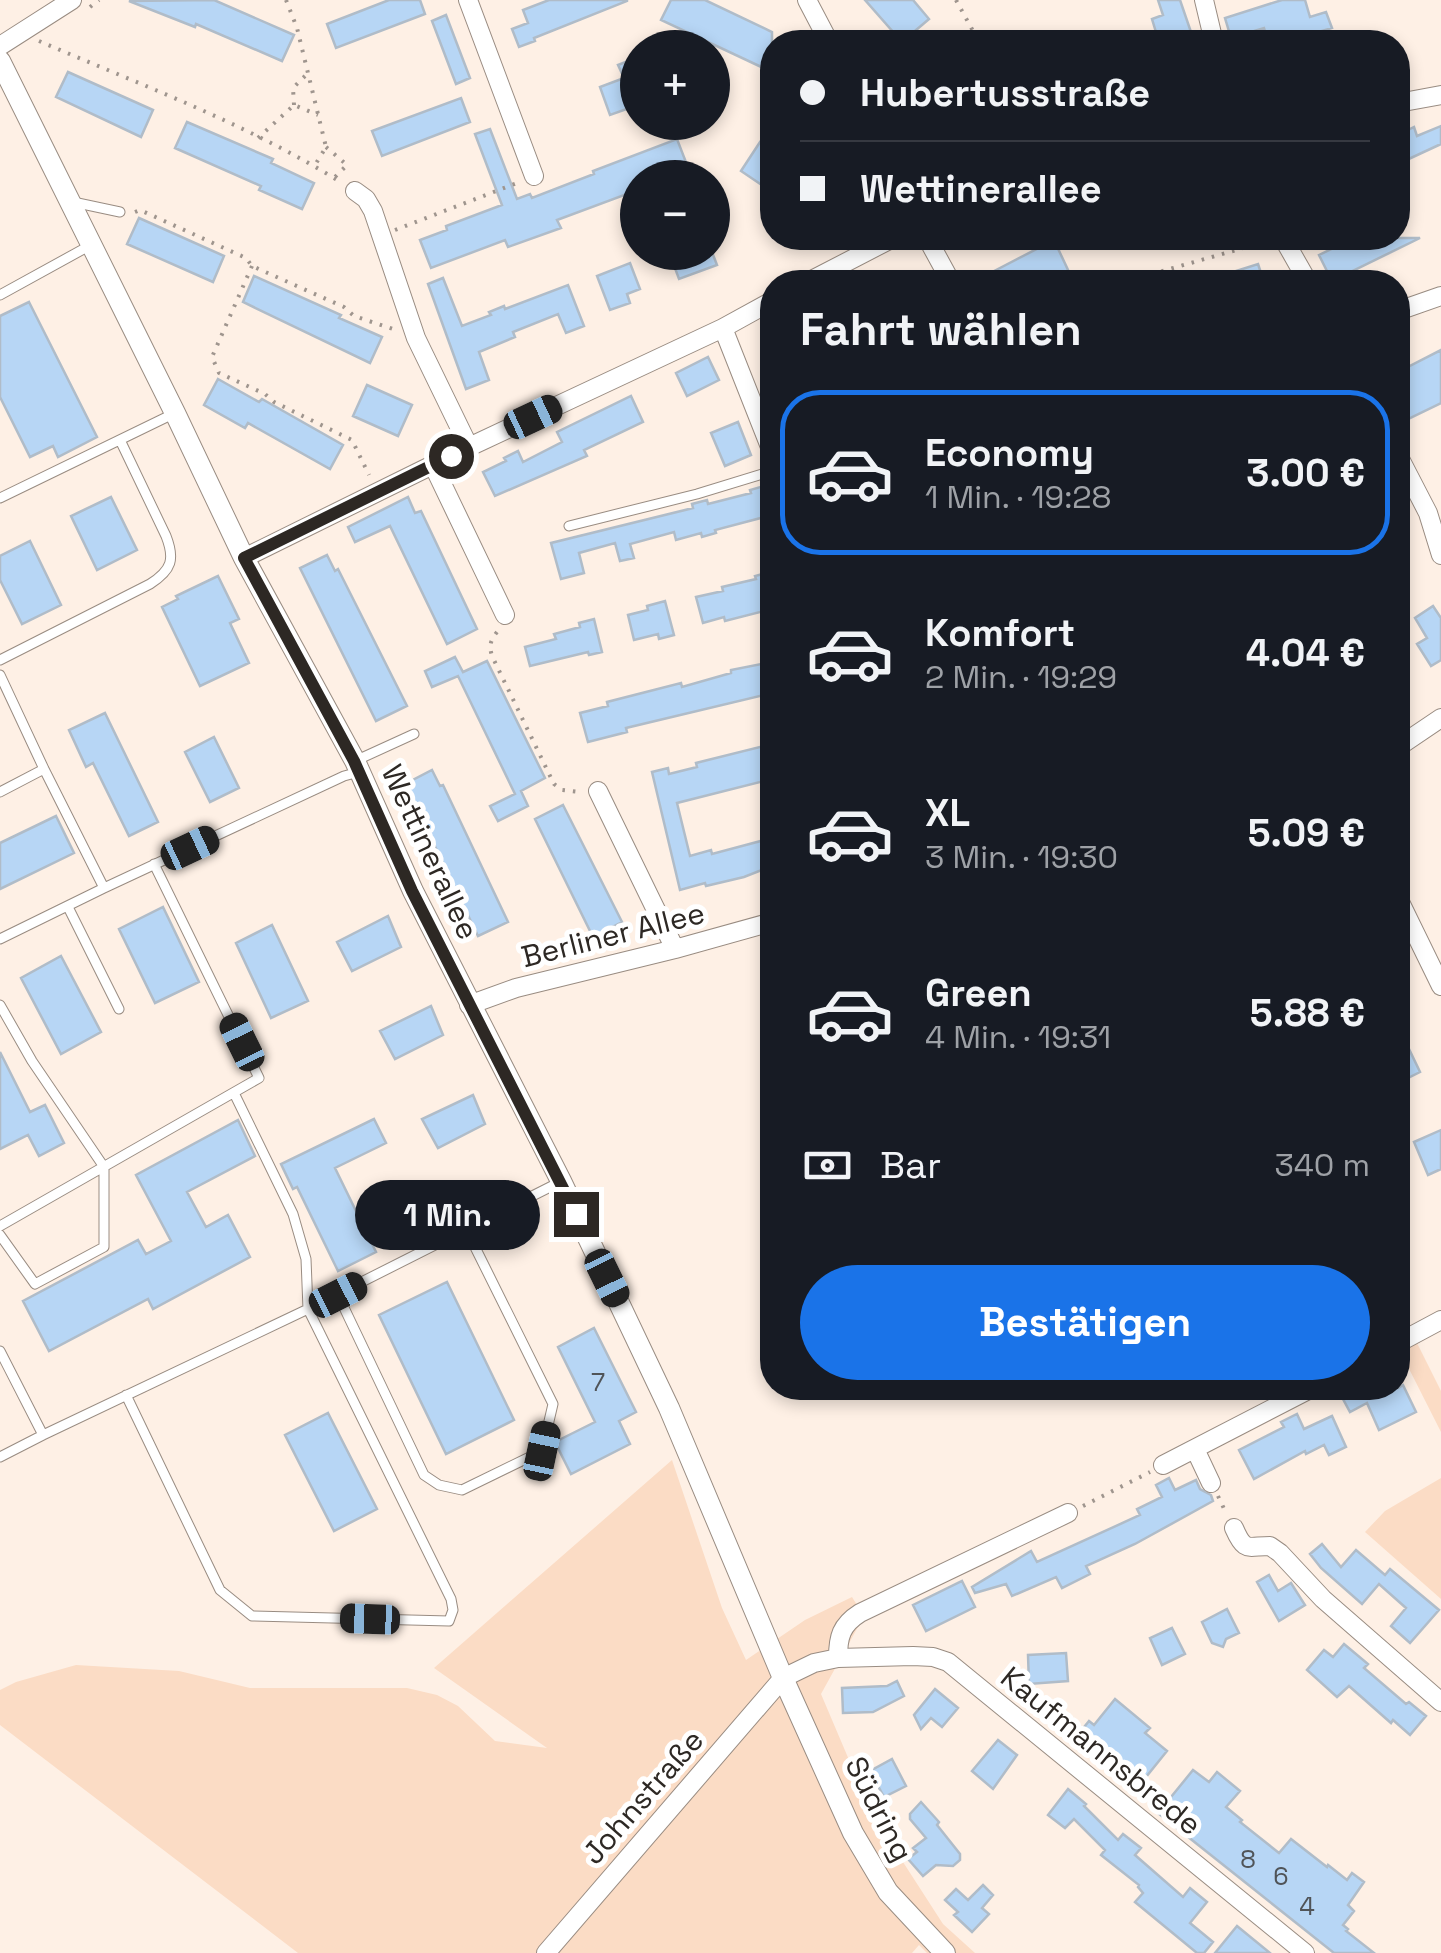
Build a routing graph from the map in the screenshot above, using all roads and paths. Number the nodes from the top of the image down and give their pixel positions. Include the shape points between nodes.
1 (72, 0) edge
2 (286, 0) edge
3 (468, 0) edge
4 (807, 0) edge
5 (956, 0) edge
6 (1204, 0) edge
7 (822, 30) edge
8 (972, 30) edge
9 (1211, 30) edge
10 (21, 33) junction
11 (0, 46) edge
12 (0, 61) edge
13 (308, 73) junction
14 (1441, 95) edge
15 (1410, 101) edge
16 (294, 106) junction
17 (318, 115) junction
18 (258, 138) junction
19 (326, 147) junction
20 (315, 166) junction
21 (534, 176) joint
22 (334, 178) junction
23 (356, 192) joint
24 (70, 201) junction
25 (120, 212) joint
26 (382, 235) junction
27 (92, 245) junction
28 (869, 250) edge
29 (1240, 250) edge
30 (252, 266) junction
31 (831, 270) edge
32 (1167, 270) edge
33 (0, 295) edge
34 (1441, 296) edge
35 (1410, 307) edge
36 (760, 308) edge
37 (723, 328) junction
38 (416, 338) junction
39 (175, 413) junction
40 (760, 422) edge
41 (120, 440) junction
42 (469, 447) junction
43 (433, 465) junction
44 (760, 474) edge
45 (1410, 478) edge
46 (378, 492) junction
47 (0, 498) edge
48 (570, 526) dead end
49 (1441, 555) edge
50 (244, 558) junction
51 (505, 616) joint
52 (0, 660) edge
53 (0, 675) edge
54 (1441, 718) edge
55 (414, 734) dead end
56 (1410, 739) edge
57 (357, 766) junction
58 (44, 769) junction
59 (598, 791) joint
60 (0, 792) edge
61 (154, 864) junction
62 (104, 888) junction
63 (68, 906) junction
64 (1410, 923) edge
65 (760, 925) edge
66 (0, 939) edge
67 (675, 949) junction
68 (1441, 986) edge
69 (469, 1005) junction
70 (0, 1006) edge
71 (119, 1009) dead end
72 (234, 1093) junction
73 (104, 1167) junction
74 (561, 1181) junction
75 (0, 1226) edge
76 (466, 1229) junction
77 (0, 1235) edge
78 (338, 1295) junction
79 (308, 1309) junction
80 (1441, 1320) edge
81 (1410, 1337) edge
82 (0, 1351) edge
83 (126, 1395) junction
84 (1289, 1400) edge
85 (43, 1435) junction
86 (1195, 1449) junction
87 (0, 1456) edge
88 (1163, 1465) joint
89 (1211, 1483) joint
90 (1068, 1513) joint
91 (1234, 1528) joint
92 (838, 1658) junction
93 (783, 1678) junction
94 (1441, 1702) edge
95 (933, 1948) edge
96 (546, 1953) edge
97 (1304, 1953) edge

1 - 10 street
2 - 13 path
3 - 21 street
4 - 7 street
5 - 8 path
6 - 9 street
10 - 11 street
10 - 18 path
12 - 24 street, Wettinerallee
13 - 16 path via 293,88
13 - 17 path
14 - 15 street
16 - 17 path
16 - 18 path
17 - 19 path
18 - 20 path
19 - 20 path
19 - 22 path via 347,166
20 - 22 path
21 - 26 path
22 - 23 path
23 - 26 street
24 - 25 lane
24 - 27 street, Wettinerallee
25 - 30 path via 140,210
26 - 38 street
27 - 33 lane
27 - 39 street, Wettinerallee
28 - 31 street
29 - 32 path
30 - 38 path
30 - 46 path via 212,357 219,373 352,440
34 - 35 street
36 - 37 street
37 - 40 street
37 - 42 street
38 - 42 street
39 - 41 lane
39 - 50 street, Wettinerallee
41 - 47 lane
41 - 52 lane via 172,551 165,572
42 - 43 street
43 - 46 street
43 - 51 street
44 - 48 lane
45 - 49 street
46 - 50 street
50 - 57 street, Wettinerallee
51 - 59 path via 489,646 554,784
53 - 58 lane
54 - 56 street
55 - 57 lane
57 - 61 lane
57 - 69 street, Wettinerallee
58 - 60 lane
58 - 62 lane
59 - 67 street
61 - 62 lane
61 - 72 lane via 259,1078
62 - 63 lane
63 - 66 lane
63 - 71 lane
64 - 68 street
65 - 67 street, Berliner Allee
67 - 69 street, Berliner Allee
69 - 74 street, Wettinerallee
70 - 73 lane
72 - 73 lane
72 - 79 lane via 293,1214 306,1259
73 - 75 lane
73 - 77 lane via 104,1247 35,1284
74 - 76 lane
74 - 93 street, Wettinerallee via 669,1408
76 - 78 lane
76 - 78 lane via 552,1404 542,1451 462,1490 424,1475
78 - 79 lane
79 - 83 lane
79 - 83 lane via 451,1599 449,1621 252,1616 220,1590
80 - 81 street
82 - 85 lane
83 - 85 lane
84 - 86 street
85 - 87 lane
86 - 88 street
86 - 89 street
88 - 90 path
89 - 91 path
90 - 92 street via 860,1613 841,1630
91 - 94 street via 1243,1545 1280,1553
92 - 93 street, Kaufmannsbrede
92 - 97 street, Kaufmannsbrede via 948,1662
93 - 95 street, Südring via 853,1833
93 - 96 street, Johnstraße

